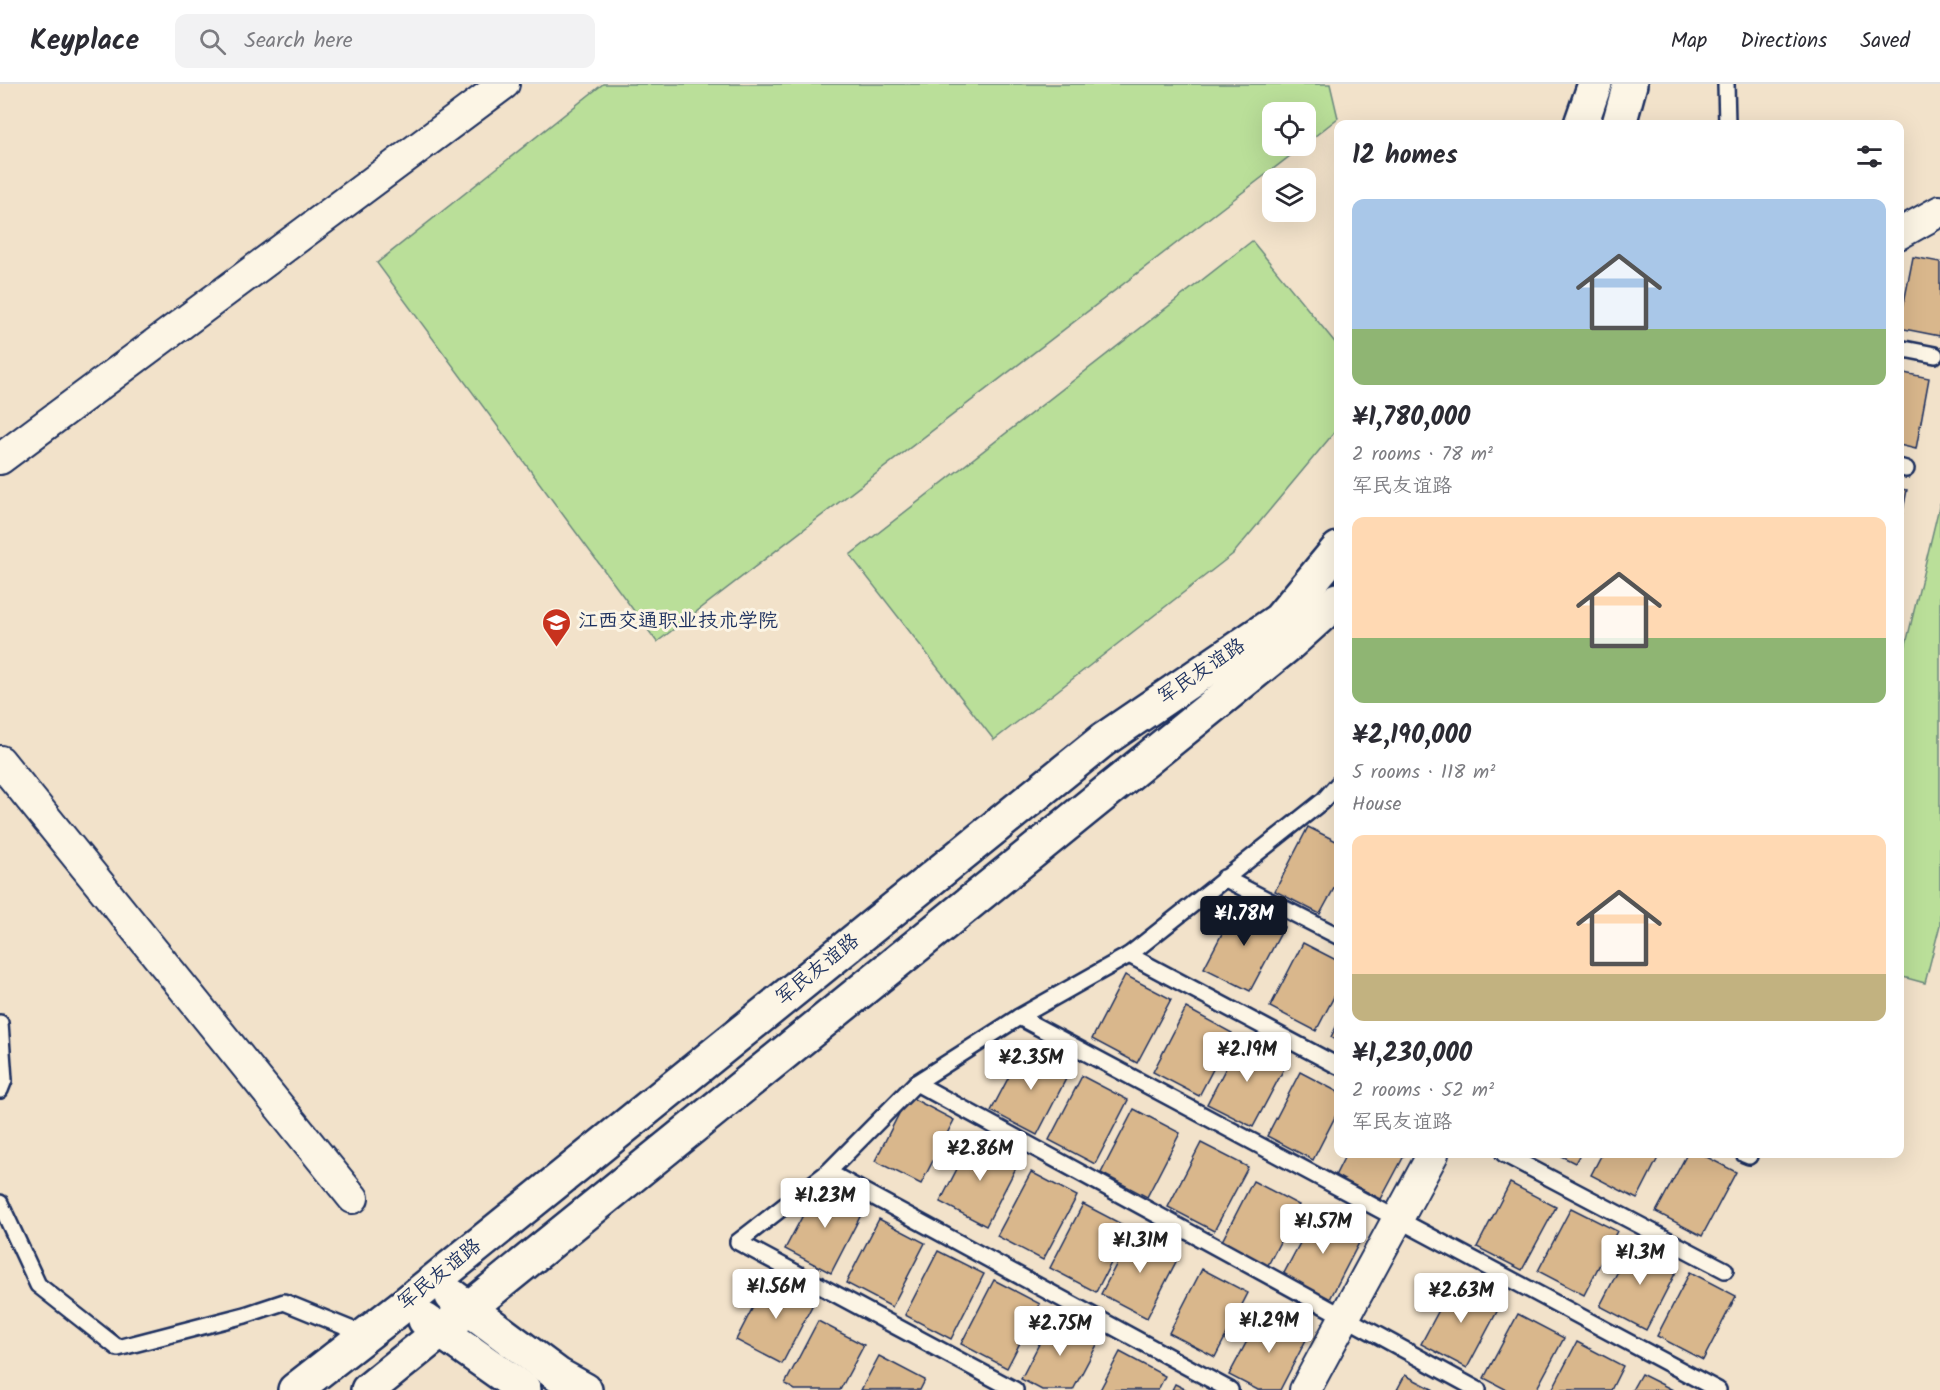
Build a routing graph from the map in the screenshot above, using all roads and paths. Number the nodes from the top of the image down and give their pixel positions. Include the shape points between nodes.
1 (504, 84) edge
2 (1595, 84) edge
3 (1630, 84) edge
4 (1726, 84) edge
5 (1582, 120) edge
6 (1620, 120) edge
7 (1727, 120) edge
8 (1940, 210) edge
9 (1904, 231) edge
10 (1904, 349) edge
11 (1935, 355) dead end
12 (0, 459) edge
13 (1334, 554) edge
14 (1334, 604) edge
15 (0, 760) edge
16 (1331, 803) edge
17 (1224, 878) junction
18 (1334, 934) edge
19 (1129, 955) junction
20 (1019, 1017) junction
21 (0, 1023) edge
22 (1334, 1064) edge
23 (916, 1083) junction
24 (0, 1090) edge
25 (1431, 1158) edge
26 (1512, 1158) edge
27 (828, 1172) junction
28 (353, 1198) dead end
29 (0, 1203) edge
30 (1398, 1219) junction
31 (1725, 1270) dead end
32 (432, 1281) junction
33 (404, 1305) junction
34 (470, 1309) junction
35 (1345, 1317) junction
36 (442, 1332) junction
37 (365, 1335) junction
38 (295, 1390) edge
39 (368, 1390) edge
40 (524, 1390) edge
41 (585, 1390) edge
42 (1015, 1390) edge
43 (1230, 1390) edge
44 (1305, 1390) edge
45 (1478, 1390) edge
46 (1718, 1390) edge

1 - 12 street
2 - 5 street
3 - 6 street
4 - 7 lane
8 - 9 street
10 - 11 lane
13 - 32 street, 军民友谊路 via 1279,620 1103,740
14 - 34 street, 军民友谊路
15 - 28 street
16 - 17 lane
17 - 18 lane
17 - 19 lane
19 - 20 lane
19 - 22 lane
20 - 23 lane
20 - 30 lane
21 - 24 lane via 4,1080
23 - 27 lane
23 - 35 lane
25 - 30 street
26 - 31 lane
27 - 42 lane via 738,1242
27 - 43 lane
29 - 37 lane via 38,1285 118,1348 284,1302
30 - 35 street
30 - 46 lane
32 - 33 street, 军民友谊路
32 - 34 street
33 - 36 street
33 - 37 street, 军民友谊路
34 - 36 street, 军民友谊路
34 - 41 street via 558,1376
35 - 44 street
35 - 45 lane
36 - 39 street, 军民友谊路
36 - 40 street
37 - 38 street, 军民友谊路

